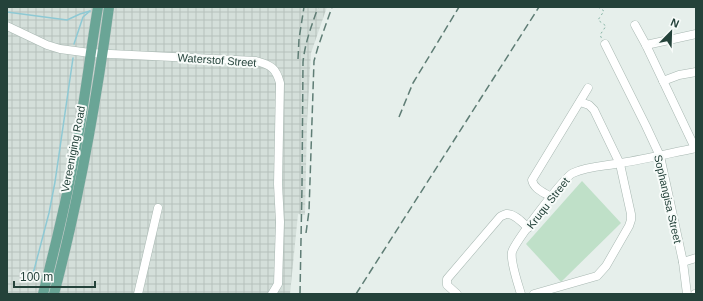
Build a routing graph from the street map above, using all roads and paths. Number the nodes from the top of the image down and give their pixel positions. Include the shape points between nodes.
1 (98, 7) edge
2 (108, 7) edge
3 (598, 7) edge
4 (635, 25) dead end
5 (7, 26) edge
6 (696, 34) edge
7 (605, 44) joint
8 (646, 45) junction
9 (90, 53) junction
10 (102, 53) junction
11 (696, 72) edge
12 (663, 81) junction
13 (588, 88) dead end
14 (580, 102) junction
15 (695, 148) edge
16 (660, 156) junction
17 (620, 164) junction
18 (551, 197) junction
19 (158, 208) dead end
20 (528, 228) junction
21 (696, 258) edge
22 (682, 262) junction
23 (43, 294) edge
24 (54, 294) edge
25 (138, 294) edge
26 (272, 294) edge
27 (457, 294) edge
28 (521, 294) edge
29 (534, 294) edge
30 (687, 294) edge

1 - 9 main road, Vereeniging Road
2 - 10 main road, Vereeniging Road
3 - 7 path via 604,11 598,20 606,26 600,35
4 - 8 street
5 - 9 street, Waterstof Street via 47,45
6 - 8 street
7 - 16 street, Sophangisa Street
8 - 12 street
9 - 10 street, Waterstof Street
9 - 23 main road, Vereeniging Road via 74,162
10 - 24 main road, Vereeniging Road via 82,172
10 - 26 street, Waterstof Street via 256,61 276,71 280,83 280,222 278,284
11 - 12 street
12 - 15 street
13 - 14 street
14 - 17 street via 594,110
14 - 18 street via 532,180 535,187
15 - 16 street, Kruqu Street
16 - 17 street, Kruqu Street
16 - 22 street, Sophangisa Street
17 - 18 street, Kruqu Street via 575,172 569,175
17 - 29 street via 631,220 606,266 597,276
18 - 20 street, Kruqu Street
19 - 25 street
20 - 27 street via 510,215 504,214 500,217 447,279 447,285
20 - 28 street, Kruqu Street via 512,253
21 - 22 street
22 - 30 street, Sophangisa Street

